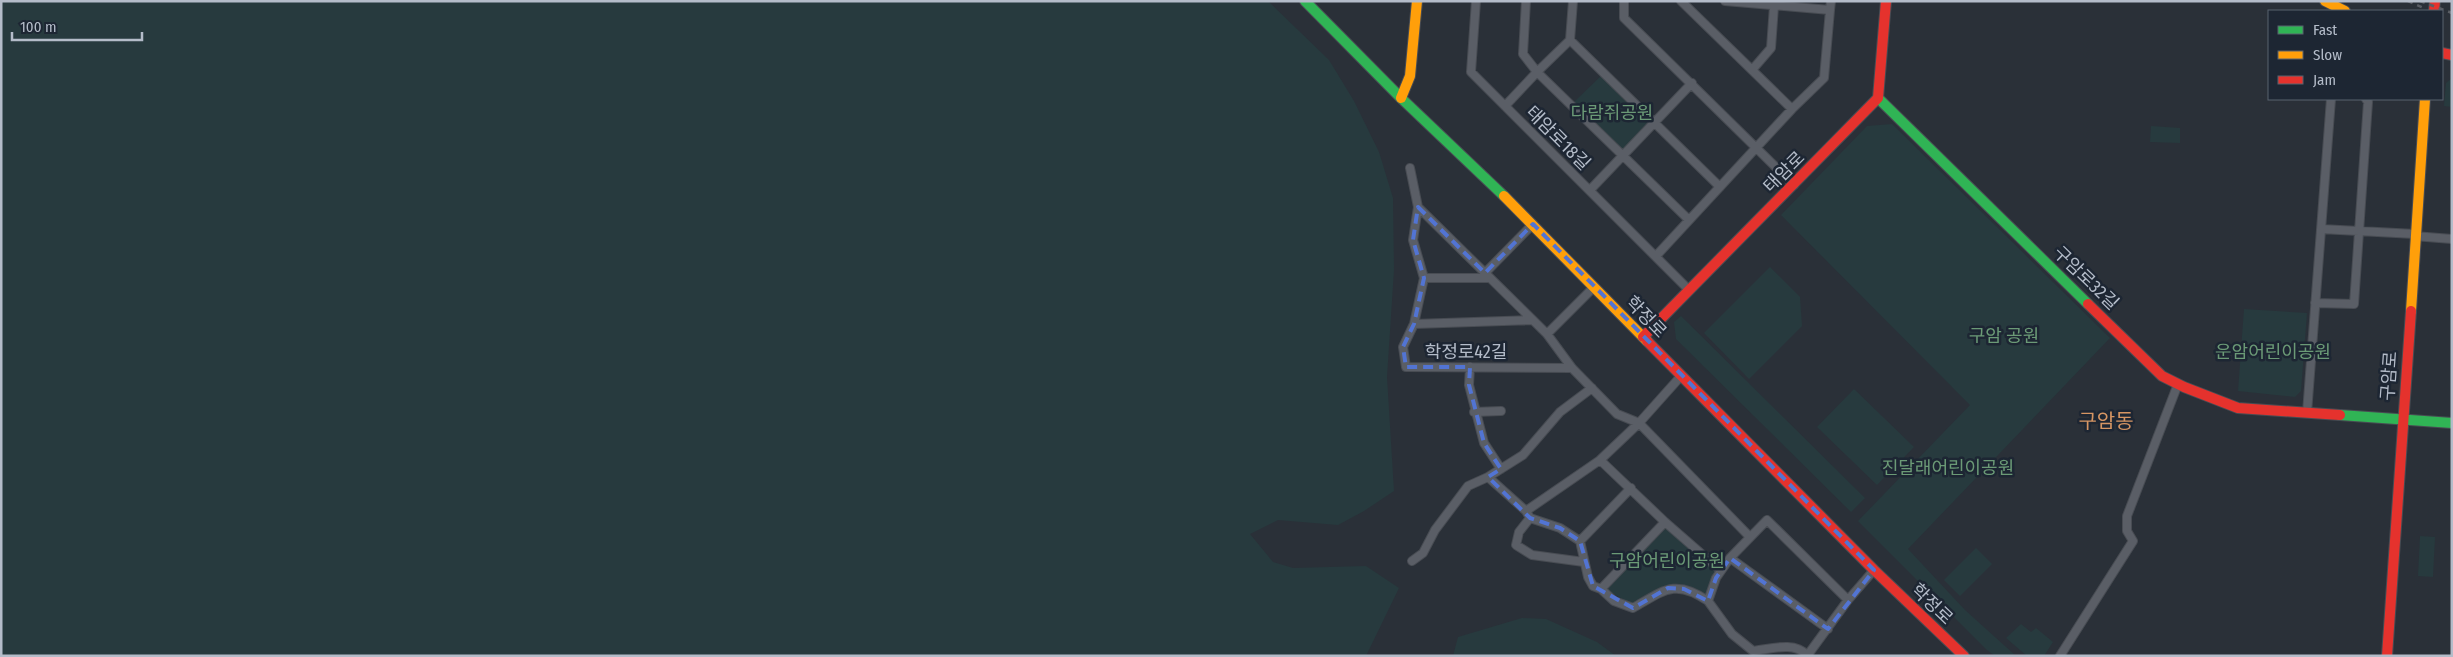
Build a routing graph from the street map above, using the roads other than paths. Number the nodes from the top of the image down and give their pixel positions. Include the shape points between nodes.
1 (1305, 1) edge
2 (1417, 1) edge
3 (1476, 1) edge
4 (1526, 1) edge
5 (1573, 1) edge
6 (1624, 1) edge
7 (1681, 1) edge
8 (1725, 1) edge
9 (1831, 1) edge
10 (1886, 1) edge
11 (2324, 1) edge
12 (1774, 6) junction
13 (1830, 10) junction
14 (2340, 10) edge
15 (1570, 40) junction
16 (1752, 70) junction
17 (1537, 72) junction
18 (1692, 84) junction
19 (1402, 98) junction
20 (1878, 98) junction
21 (2331, 100) edge
22 (2367, 100) edge
23 (2425, 100) edge
24 (1505, 106) junction
25 (1792, 109) junction
26 (1654, 123) junction
27 (1757, 148) junction
28 (1624, 155) junction
29 (1410, 168) dead end
30 (1794, 185) junction
31 (1720, 187) junction
32 (1590, 190) junction
33 (1418, 207) junction
34 (1689, 220) junction
35 (1533, 224) junction
36 (2321, 228) junction
37 (2360, 231) junction
38 (2414, 235) junction
39 (2452, 239) edge
40 (1656, 256) junction
41 (1487, 276) junction
42 (1424, 278) junction
43 (1594, 287) junction
44 (1689, 290) junction
45 (2315, 302) junction
46 (1532, 320) junction
47 (1414, 324) junction
48 (1547, 334) junction
49 (1643, 337) junction
50 (1470, 367) junction
51 (1572, 368) junction
52 (1681, 376) junction
53 (2178, 384) junction
54 (1592, 388) junction
55 (1501, 411) dead end
56 (1474, 412) junction
57 (2307, 413) junction
58 (2403, 420) junction
59 (2452, 422) edge
60 (1639, 423) junction
61 (1600, 460) junction
62 (1501, 469) junction
63 (1488, 477) junction
64 (1631, 488) junction
65 (1528, 515) junction
66 (1665, 522) junction
67 (1750, 536) junction
68 (1580, 541) junction
69 (1730, 558) junction
70 (1412, 560) dead end
71 (1584, 562) junction
72 (1720, 570) junction
73 (1874, 570) junction
74 (1601, 589) junction
75 (1848, 600) junction
76 (1708, 601) junction
77 (1828, 629) junction
78 (1807, 655) edge
79 (1964, 656) edge
80 (2060, 656) edge
81 (2387, 656) edge

1 - 19 main road, 학정로
2 - 19 main road via 1410,76
3 - 24 street, 태암로18길 via 1471,72
4 - 17 street, 태암로18길 via 1523,54
5 - 15 street
6 - 18 street via 1624,18
7 - 16 street
8 - 12 street
9 - 13 street
10 - 20 main road
11 - 14 main road
12 - 13 street
12 - 16 street via 1771,48
13 - 25 street via 1824,78
15 - 17 street
15 - 26 street
16 - 25 street
17 - 24 street, 태암로18길
17 - 28 street, 태암로18길
18 - 26 street
18 - 27 street
19 - 35 main road, 학정로
20 - 30 main road, 태암로
20 - 53 main road, 구암로32길 via 2162,376
21 - 36 street
22 - 37 street
23 - 38 main road, 구암로
24 - 32 street, 태암로18길
25 - 27 street
26 - 28 street
26 - 31 street
27 - 30 street
27 - 31 street
28 - 32 street, 태암로18길
28 - 34 street, 태암로18길
29 - 33 street
30 - 44 main road, 태암로
31 - 34 street
32 - 40 street, 태암로18길
33 - 41 street
33 - 42 street, 학정로42길 via 1413,240
34 - 40 street
35 - 41 street
35 - 43 main road, 학정로
36 - 37 street
36 - 45 street
37 - 38 street
37 - 45 street via 2354,304
38 - 39 street
38 - 58 main road, 구암로
40 - 44 street, 태암로18길
41 - 42 street
41 - 46 street
42 - 47 street, 학정로42길
43 - 48 street
43 - 49 main road, 학정로
44 - 49 main road, 태암로
45 - 57 street
46 - 47 street, 학정로42길
46 - 48 street
47 - 50 street, 학정로42길 via 1403,347 1406,367
48 - 51 street
49 - 52 main road, 학정로
50 - 51 street, 학정로42길
50 - 56 street via 1469,385
51 - 54 street
52 - 60 street
52 - 73 main road, 학정로
53 - 57 main road, 구암로32길 via 2238,408
53 - 80 street via 2127,516 2127,531 2133,541
54 - 60 street via 1617,414
54 - 62 street via 1560,412 1523,455
55 - 56 street
56 - 62 street via 1484,443
57 - 58 main road, 구암로32길
58 - 59 main road, 구암로32길
58 - 81 main road, 구암로
60 - 61 street
60 - 67 street
61 - 64 street
61 - 65 street
62 - 63 street
63 - 65 street
63 - 70 street via 1468,486 1435,530 1423,553
64 - 66 street
64 - 68 street
65 - 68 street via 1560,528
65 - 71 street via 1518,532 1516,545 1532,555
66 - 72 street
66 - 74 street
67 - 69 street
67 - 75 street via 1767,520
68 - 71 street
69 - 72 street
69 - 77 street
71 - 74 street via 1593,586
72 - 76 street
73 - 75 street
73 - 79 main road, 학정로
74 - 76 street via 1614,601 1632,608 1668,588 1698,593
75 - 77 street
76 - 78 street via 1732,634 1753,651 1800,648
77 - 78 street

